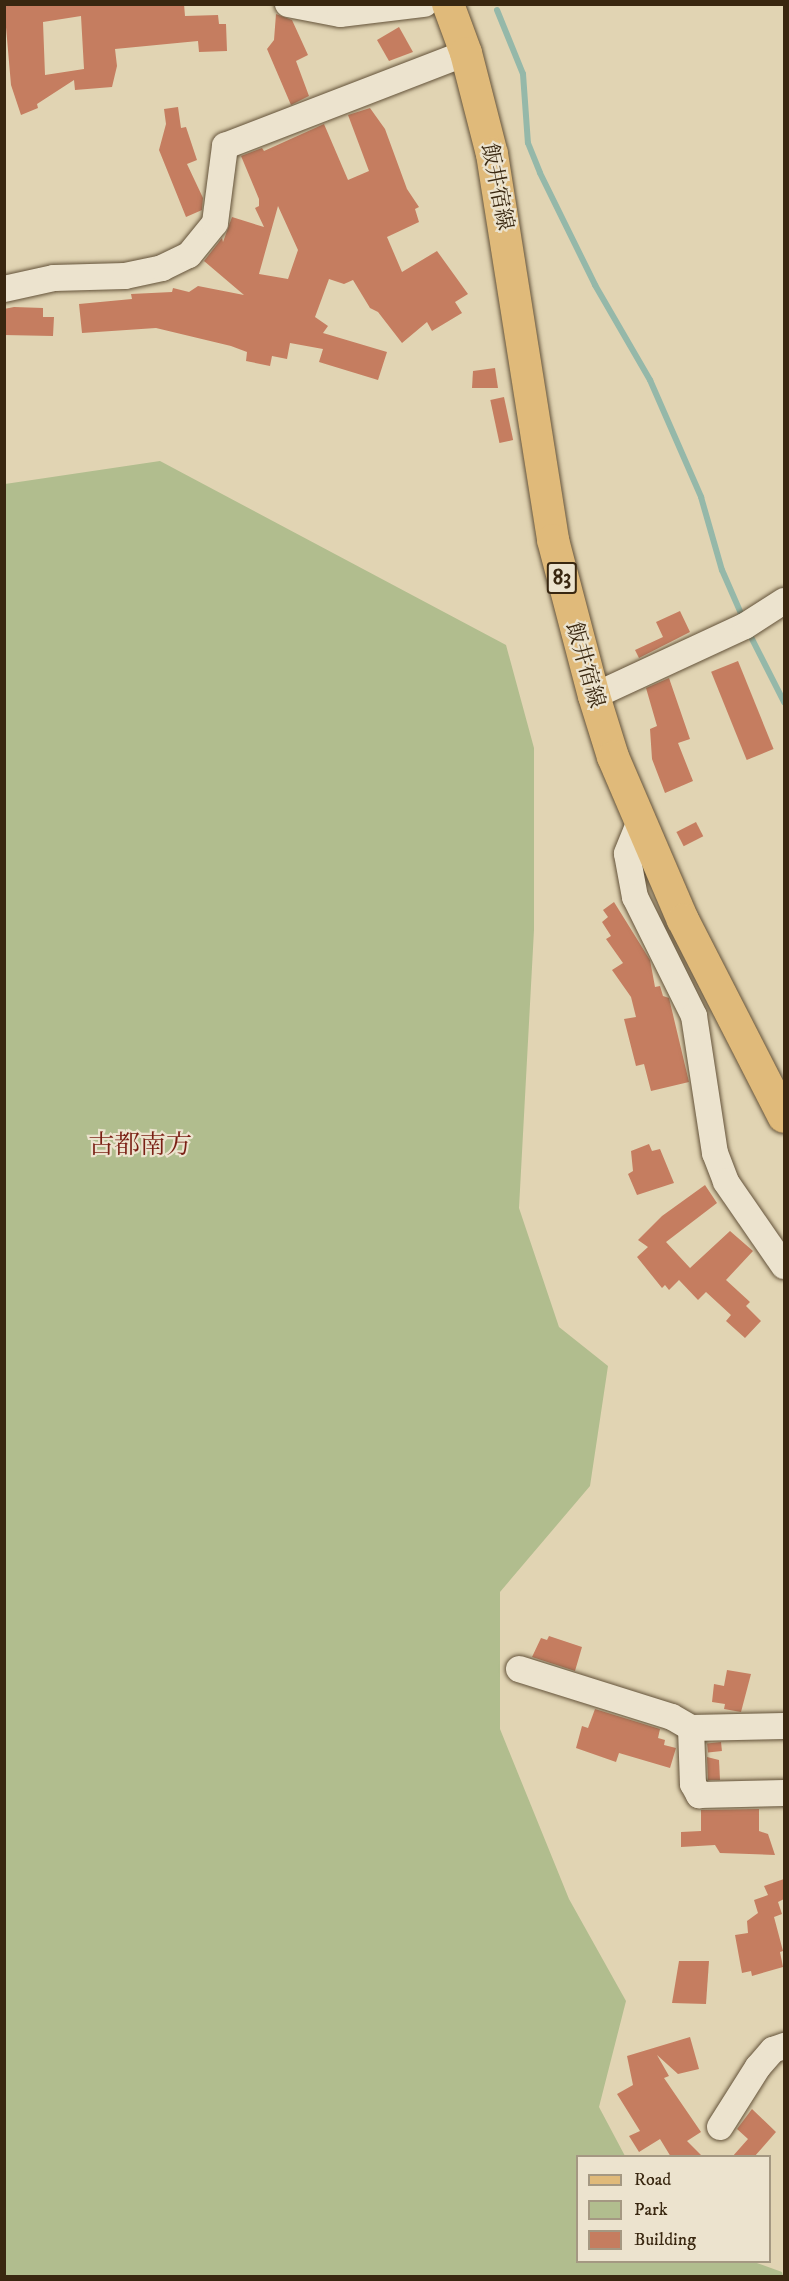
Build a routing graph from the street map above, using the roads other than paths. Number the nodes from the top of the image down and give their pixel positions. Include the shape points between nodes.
1 (424, 4) edge
2 (448, 4) edge
3 (290, 5) edge
4 (466, 53) junction
5 (4, 289) edge
6 (784, 601) edge
7 (594, 696) junction
8 (640, 821) junction
9 (784, 1117) edge
10 (784, 1266) edge
11 (519, 1669) dead end
12 (784, 1726) edge
13 (691, 1728) junction
14 (784, 1793) edge
15 (784, 2046) edge
16 (720, 2127) dead end

1 - 3 street via 340,14
2 - 4 main road, 飯井宿線 / 83
4 - 5 street via 225,146 215,223 189,255 162,268 125,276 54,278
4 - 7 main road, 飯井宿線 / 83 via 494,165 553,540
6 - 7 street via 745,626
7 - 8 main road, 飯井宿線 / 83 via 613,757
8 - 9 main road, 飯井宿線 / 83 via 683,920
8 - 10 street via 627,854 635,897 694,1016 715,1153 726,1182
11 - 13 street via 672,1717
12 - 13 street
13 - 14 street via 693,1784 699,1795
15 - 16 street via 773,2050 758,2067

